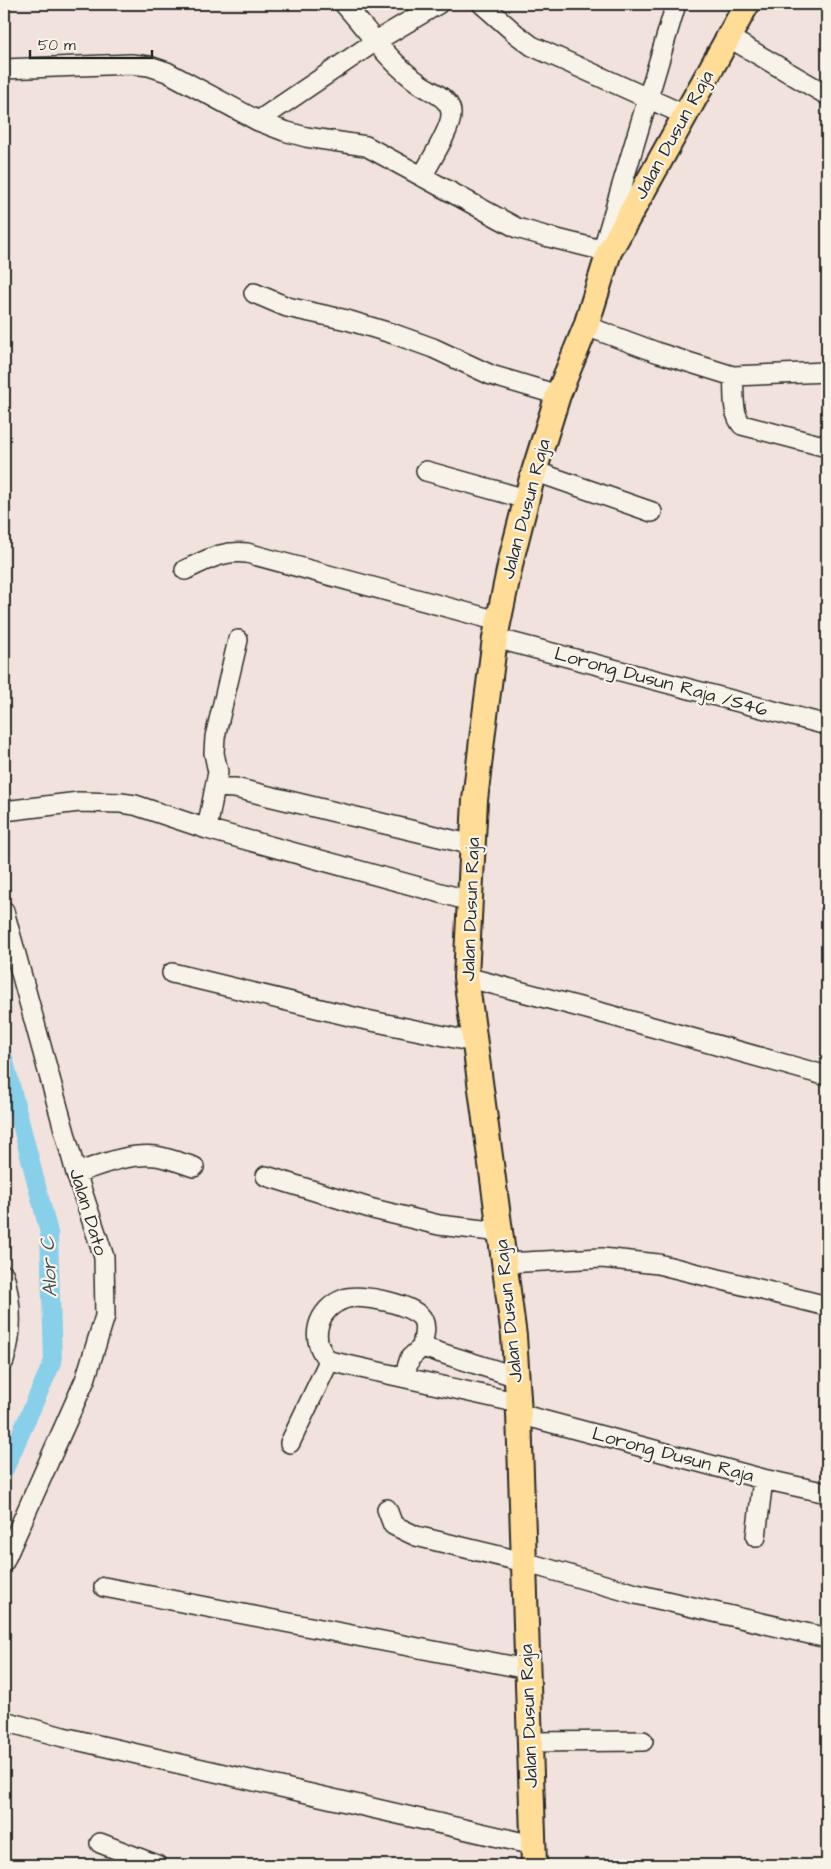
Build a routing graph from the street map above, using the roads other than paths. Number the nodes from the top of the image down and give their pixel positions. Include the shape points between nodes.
1 (344, 4) edge
2 (438, 4) edge
3 (482, 4) edge
4 (676, 4) edge
5 (747, 4) edge
6 (728, 37) junction
7 (376, 41) junction
8 (4, 69) edge
9 (827, 95) edge
10 (649, 98) junction
11 (685, 115) junction
12 (258, 121) junction
13 (422, 177) junction
14 (605, 252) junction
15 (254, 292) dead end
16 (586, 326) junction
17 (827, 372) edge
18 (733, 376) junction
19 (558, 395) junction
20 (827, 447) edge
21 (426, 471) dead end
22 (534, 471) junction
23 (526, 499) junction
24 (652, 512) dead end
25 (185, 570) dead end
26 (496, 629) junction
27 (238, 640) dead end
28 (827, 725) edge
29 (215, 787) junction
30 (4, 811) edge
31 (207, 829) junction
32 (473, 845) junction
33 (470, 901) junction
34 (4, 911) edge
35 (172, 974) dead end
36 (466, 977) junction
37 (474, 1042) junction
38 (827, 1076) edge
39 (194, 1167) dead end
40 (76, 1174) junction
41 (266, 1176) dead end
42 (501, 1232) junction
43 (505, 1263) junction
44 (4, 1275) edge
45 (827, 1306) edge
46 (422, 1347) junction
47 (4, 1361) edge
48 (329, 1361) junction
49 (404, 1378) junction
50 (517, 1378) junction
51 (519, 1408) junction
52 (290, 1443) dead end
53 (763, 1478) junction
54 (827, 1494) edge
55 (387, 1509) dead end
56 (756, 1537) dead end
57 (4, 1562) edge
58 (524, 1562) junction
59 (104, 1587) dead end
60 (827, 1638) edge
61 (528, 1669) junction
62 (4, 1721) edge
63 (643, 1741) dead end
64 (529, 1742) junction
65 (100, 1842) dead end
66 (534, 1855) edge
67 (157, 1865) edge

1 - 7 street
2 - 7 street
3 - 10 street via 532,46
4 - 10 street
5 - 6 main road, Jalan Dusun Raja
6 - 9 street
6 - 11 main road, Jalan Dusun Raja
7 - 12 street
7 - 13 street via 419,84 444,98 449,105 452,114 449,125
8 - 12 street via 149,66 167,72
10 - 11 street
10 - 14 street
11 - 14 main road, Jalan Dusun Raja
12 - 13 street via 306,137 366,146
13 - 14 street via 517,228
14 - 16 main road, Jalan Dusun Raja
15 - 19 street via 287,307 394,334 491,375
16 - 18 street
16 - 19 main road, Jalan Dusun Raja
17 - 18 street
18 - 20 street via 735,411 742,425
19 - 22 main road, Jalan Dusun Raja
21 - 23 street
22 - 23 main road, Jalan Dusun Raja
22 - 24 street
23 - 26 main road, Jalan Dusun Raja
25 - 26 street, Lorong Dusun Raja /S46 via 219,554 232,551 247,553
26 - 28 street, Lorong Dusun Raja /S46
26 - 32 main road, Jalan Dusun Raja via 475,800
27 - 29 street via 214,737 218,772
29 - 31 street
29 - 32 street via 235,788
30 - 31 street via 79,802 121,803
31 - 33 street
32 - 33 main road, Jalan Dusun Raja
33 - 36 main road, Jalan Dusun Raja
34 - 40 street, Jalan Dato
35 - 37 street
36 - 37 main road, Jalan Dusun Raja
36 - 38 street
37 - 42 main road, Jalan Dusun Raja
39 - 40 street via 156,1156 138,1156
40 - 57 street, Jalan Dato via 104,1257 105,1316 85,1380
41 - 42 street via 431,1223
42 - 43 main road, Jalan Dusun Raja
43 - 45 street via 602,1258 658,1264
43 - 50 main road, Jalan Dusun Raja
44 - 47 street via 11,1311
46 - 48 street via 425,1331 418,1313 390,1303 346,1298 332,1305 319,1324 318,1347
46 - 49 street via 410,1358
46 - 50 street
48 - 49 street
48 - 52 street
49 - 51 street, Lorong Dusun Raja
50 - 51 main road, Jalan Dusun Raja
51 - 53 street, Lorong Dusun Raja
51 - 58 main road, Jalan Dusun Raja
53 - 54 street, Lorong Dusun Raja
53 - 56 street
55 - 58 street via 392,1525 416,1536
58 - 60 street via 636,1594
58 - 61 main road, Jalan Dusun Raja
59 - 61 street
61 - 64 main road, Jalan Dusun Raja
62 - 66 street
63 - 64 street
64 - 66 main road, Jalan Dusun Raja
65 - 67 street

